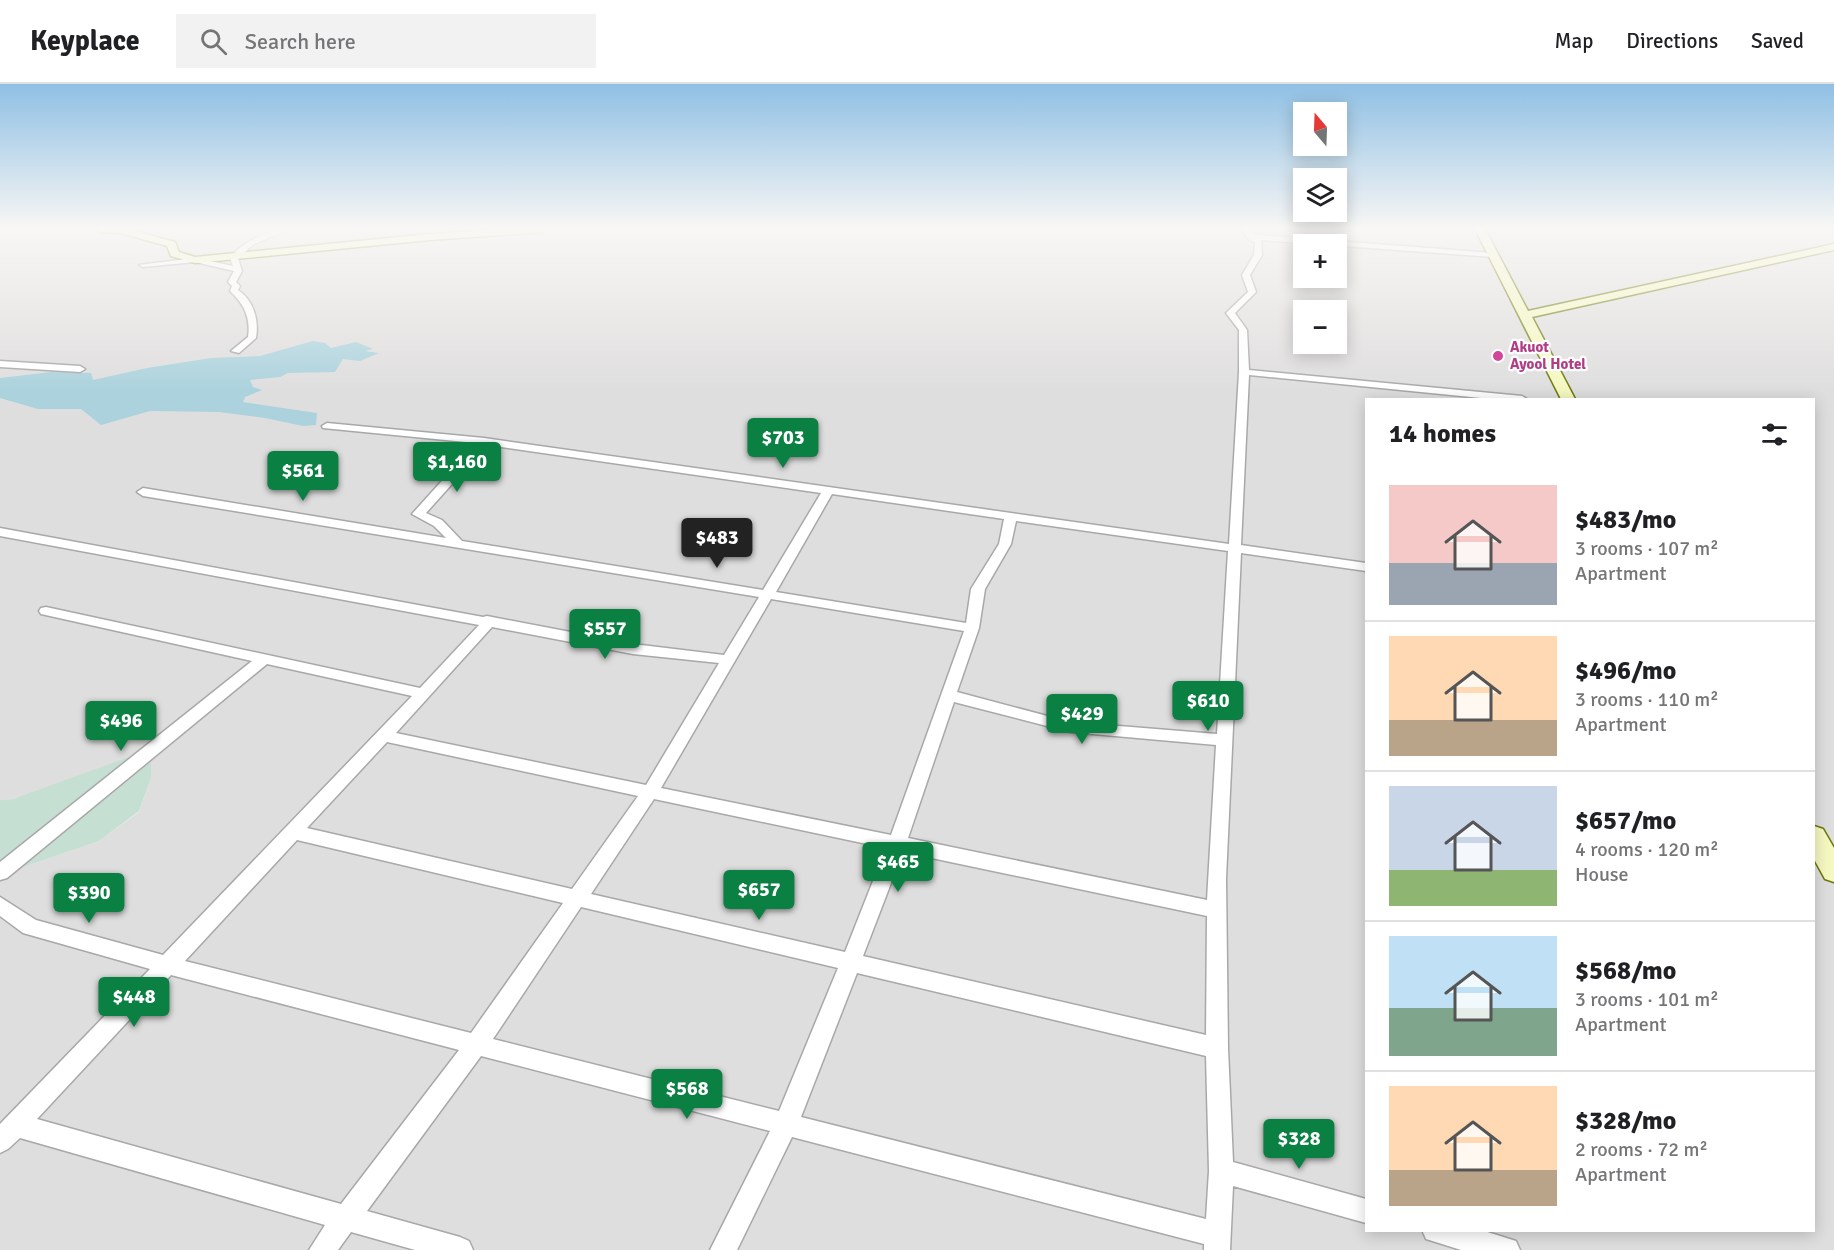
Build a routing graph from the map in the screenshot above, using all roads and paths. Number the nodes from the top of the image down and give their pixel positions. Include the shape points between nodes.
1 (233, 283) edge
2 (1249, 283) edge
3 (1508, 283) edge
4 (1669, 283) edge
5 (1525, 315) junction
6 (236, 351) dead end
7 (0, 364) edge
8 (80, 369) dead end
9 (1244, 372) junction
10 (1512, 398) edge
11 (1567, 398) edge
12 (327, 426) dead end
13 (484, 441) junction
14 (829, 490) junction
15 (143, 492) dead end
16 (1011, 516) junction
17 (0, 532) edge
18 (457, 542) junction
19 (1235, 547) junction
20 (1365, 567) edge
21 (769, 594) junction
22 (46, 610) dead end
23 (487, 620) junction
24 (972, 628) junction
25 (264, 658) junction
26 (730, 660) junction
27 (424, 694) junction
28 (948, 695) junction
29 (383, 736) junction
30 (1225, 740) junction
31 (650, 792) junction
32 (292, 832) junction
33 (1815, 838) edge
34 (897, 843) junction
35 (1834, 872) edge
36 (0, 873) edge
37 (575, 898) junction
38 (0, 905) edge
39 (1217, 910) junction
40 (851, 962) junction
41 (167, 965) junction
42 (476, 1045) junction
43 (1217, 1048) junction
44 (786, 1124) junction
45 (8, 1133) edge
46 (1221, 1171) junction
47 (1365, 1211) edge
48 (344, 1218) junction
49 (1442, 1232) edge
50 (1217, 1242) edge
51 (322, 1250) edge
52 (460, 1250) edge
53 (723, 1250) edge
54 (1507, 1250) edge

1 - 6 street via 254,324 252,338
2 - 9 street via 1252,292 1230,313 1243,330
3 - 5 street
4 - 5 street
5 - 11 street
7 - 8 street
9 - 10 street
9 - 19 street
12 - 13 street
13 - 14 street
13 - 18 street via 418,514 438,523
14 - 16 street
14 - 21 street
15 - 18 street
16 - 19 street
16 - 24 street via 1005,544 978,589
17 - 23 street
18 - 21 street
19 - 20 street
19 - 30 street
21 - 24 street
21 - 26 street
22 - 25 street
23 - 26 street via 633,649
23 - 27 street via 485,629
24 - 28 street
25 - 27 street
25 - 36 street
26 - 31 street
27 - 29 street
28 - 30 street via 1070,727
28 - 34 street
29 - 31 street
29 - 32 street
30 - 39 street
31 - 34 street
31 - 37 street
32 - 37 street
32 - 41 street
33 - 35 street
34 - 39 street
34 - 40 street
37 - 40 street
37 - 42 street
38 - 41 street via 30,927
39 - 43 street
40 - 43 street
40 - 44 street
41 - 42 street
41 - 45 street
42 - 44 street
42 - 48 street
43 - 46 street
44 - 50 street
44 - 53 street
45 - 48 street
46 - 47 street
46 - 50 street
48 - 51 street
48 - 52 street
49 - 54 street

